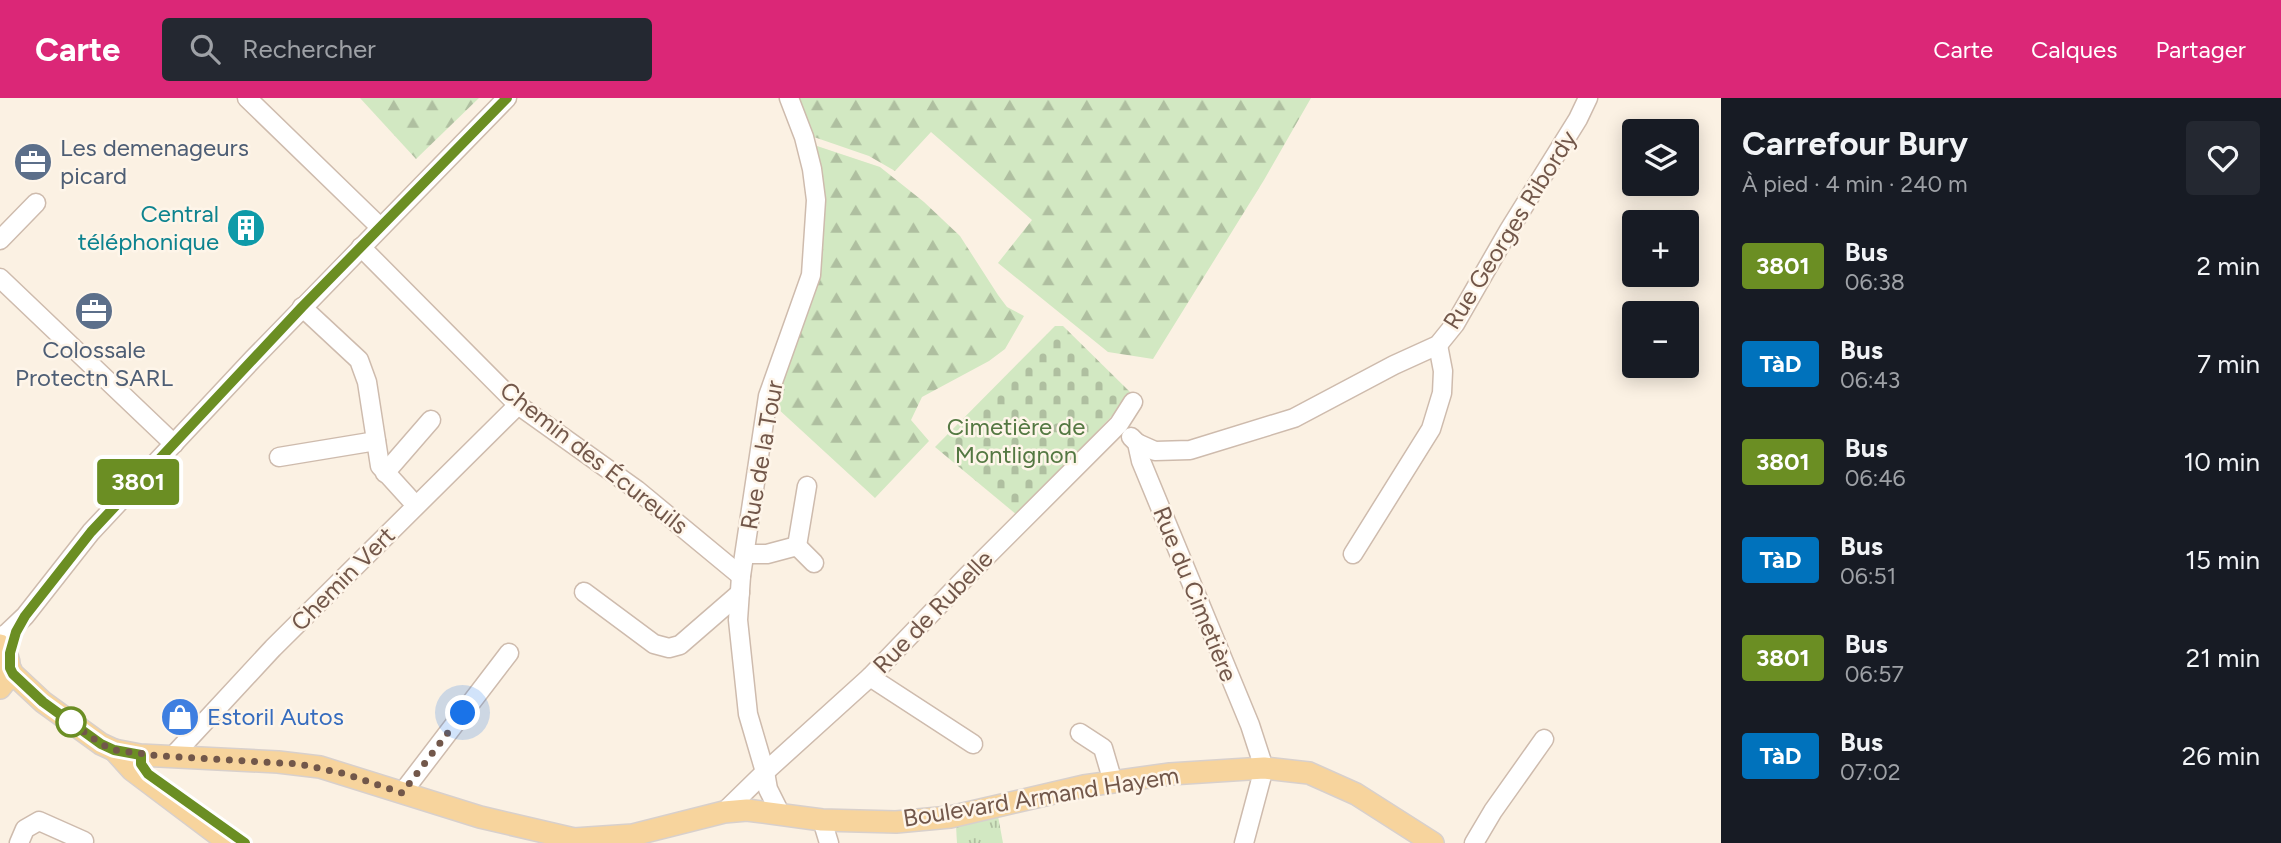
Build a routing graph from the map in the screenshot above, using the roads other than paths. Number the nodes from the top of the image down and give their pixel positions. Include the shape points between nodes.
1 (247, 98) edge
2 (507, 98) edge
3 (789, 98) edge
4 (1588, 98) edge
5 (36, 203) dead end
6 (380, 227) junction
7 (0, 240) edge
8 (361, 247) junction
9 (0, 278) edge
10 (302, 307) junction
11 (1438, 345) junction
12 (1133, 402) dead end
13 (518, 405) junction
14 (432, 420) dead end
15 (1119, 424) junction
16 (376, 441) junction
17 (1137, 443) junction
18 (174, 444) junction
19 (279, 457) dead end
20 (385, 473) junction
21 (807, 486) dead end
22 (410, 499) dead end
23 (797, 546) junction
24 (745, 554) junction
25 (1353, 554) dead end
26 (814, 563) dead end
27 (741, 585) junction
28 (584, 592) dead end
29 (25, 616) junction
30 (0, 637) edge
31 (509, 653) dead end
32 (6, 657) edge
33 (870, 677) junction
34 (0, 690) edge
35 (43, 702) junction
36 (1080, 733) dead end
37 (1544, 739) dead end
38 (973, 744) dead end
39 (114, 750) junction
40 (141, 755) junction
41 (173, 757) junction
42 (1264, 768) junction
43 (765, 772) junction
44 (1113, 782) junction
45 (402, 793) junction
46 (724, 812) junction
47 (781, 816) junction
48 (822, 820) junction
49 (654, 836) edge
50 (84, 841) edge
51 (19, 843) edge
52 (229, 843) edge
53 (245, 843) edge
54 (829, 843) edge
55 (1244, 843) edge
56 (1433, 843) edge
57 (1474, 843) edge

1 - 6 street
2 - 6 street
3 - 24 street, Rue de la Tour via 804,137 816,200 811,275 768,396
4 - 11 street, Rue Georges Ribordy via 1455,324
5 - 7 street
6 - 8 street
8 - 10 street
8 - 13 street, Chemin des Écureuils
9 - 18 street
10 - 16 street via 359,360
10 - 18 street
11 - 17 street, Rue Georges Ribordy via 1294,418 1190,450 1155,451
11 - 25 street via 1443,393 1431,429
12 - 15 street, Rue de Rubelle
13 - 27 street, Chemin des Écureuils via 637,490
13 - 41 street, Chemin Vert via 273,648
14 - 20 street
15 - 17 street, Rue du Cimetière
15 - 33 street, Rue de Rubelle
16 - 19 street
16 - 20 street
17 - 42 street, Rue du Cimetière
18 - 29 street via 91,532
20 - 22 street
21 - 23 street
23 - 24 street
23 - 26 street
24 - 27 street, Rue de la Tour
27 - 28 street via 680,645 668,648 654,644
27 - 43 street, Rue de la Tour via 738,620 746,703
29 - 30 street
29 - 32 street
31 - 45 street
32 - 34 main road via 6,682
32 - 35 main road via 13,674
33 - 38 street
33 - 43 street, Rue de Rubelle
34 - 35 main road
35 - 39 main road
36 - 44 street via 1103,748
37 - 57 street
39 - 40 main road, Boulevard Armand Hayem
39 - 52 main road
40 - 41 main road, Boulevard Armand Hayem
40 - 53 main road via 148,774
41 - 45 main road, Boulevard Armand Hayem via 299,764
42 - 44 main road, Boulevard Armand Hayem
42 - 55 street
42 - 56 main road, Boulevard Armand Hayem via 1309,773 1333,783
43 - 46 street, Rue de Rubelle
43 - 47 street, Rue de la Tour
44 - 48 main road, Boulevard Armand Hayem via 950,817 896,822
45 - 49 main road, Boulevard Armand Hayem via 574,839
46 - 47 main road, Boulevard Armand Hayem via 747,810
46 - 49 main road, Boulevard Armand Hayem
47 - 48 main road, Boulevard Armand Hayem
48 - 54 street
50 - 51 street via 39,821 25,829

